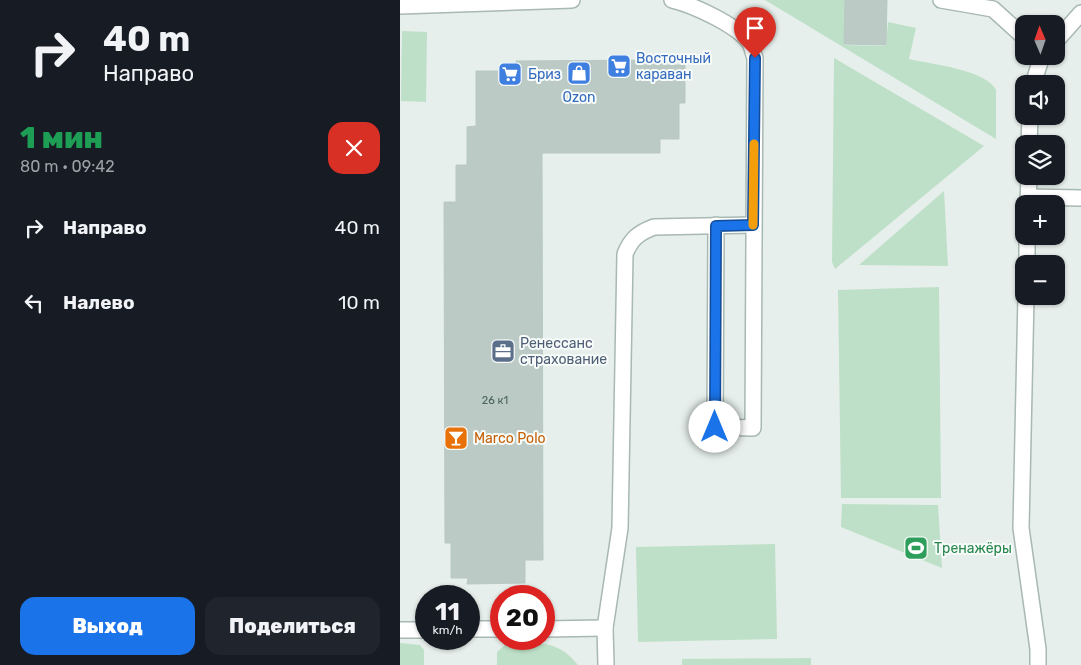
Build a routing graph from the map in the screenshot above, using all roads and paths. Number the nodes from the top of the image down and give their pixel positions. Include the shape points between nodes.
1 (572, 0) edge
2 (672, 0) edge
3 (941, 0) edge
4 (400, 6) edge
5 (1081, 12) edge
6 (1015, 29) edge
7 (1065, 31) edge
8 (1081, 198) edge
9 (1065, 199) edge
10 (753, 225) junction
11 (716, 226) junction
12 (1026, 305) edge
13 (605, 628) junction
14 (555, 629) edge
15 (400, 630) edge
16 (415, 630) edge
17 (606, 665) edge
18 (1038, 665) edge

1 - 4 lane
2 - 10 lane via 699,10 737,31 750,44 755,58
3 - 6 lane via 993,9
5 - 7 lane
8 - 9 lane
10 - 11 lane
10 - 11 lane via 753,428 715,427
11 - 13 lane via 654,227 629,242 625,254 620,528
12 - 18 lane via 1021,528
13 - 14 lane
13 - 17 lane
15 - 16 lane

